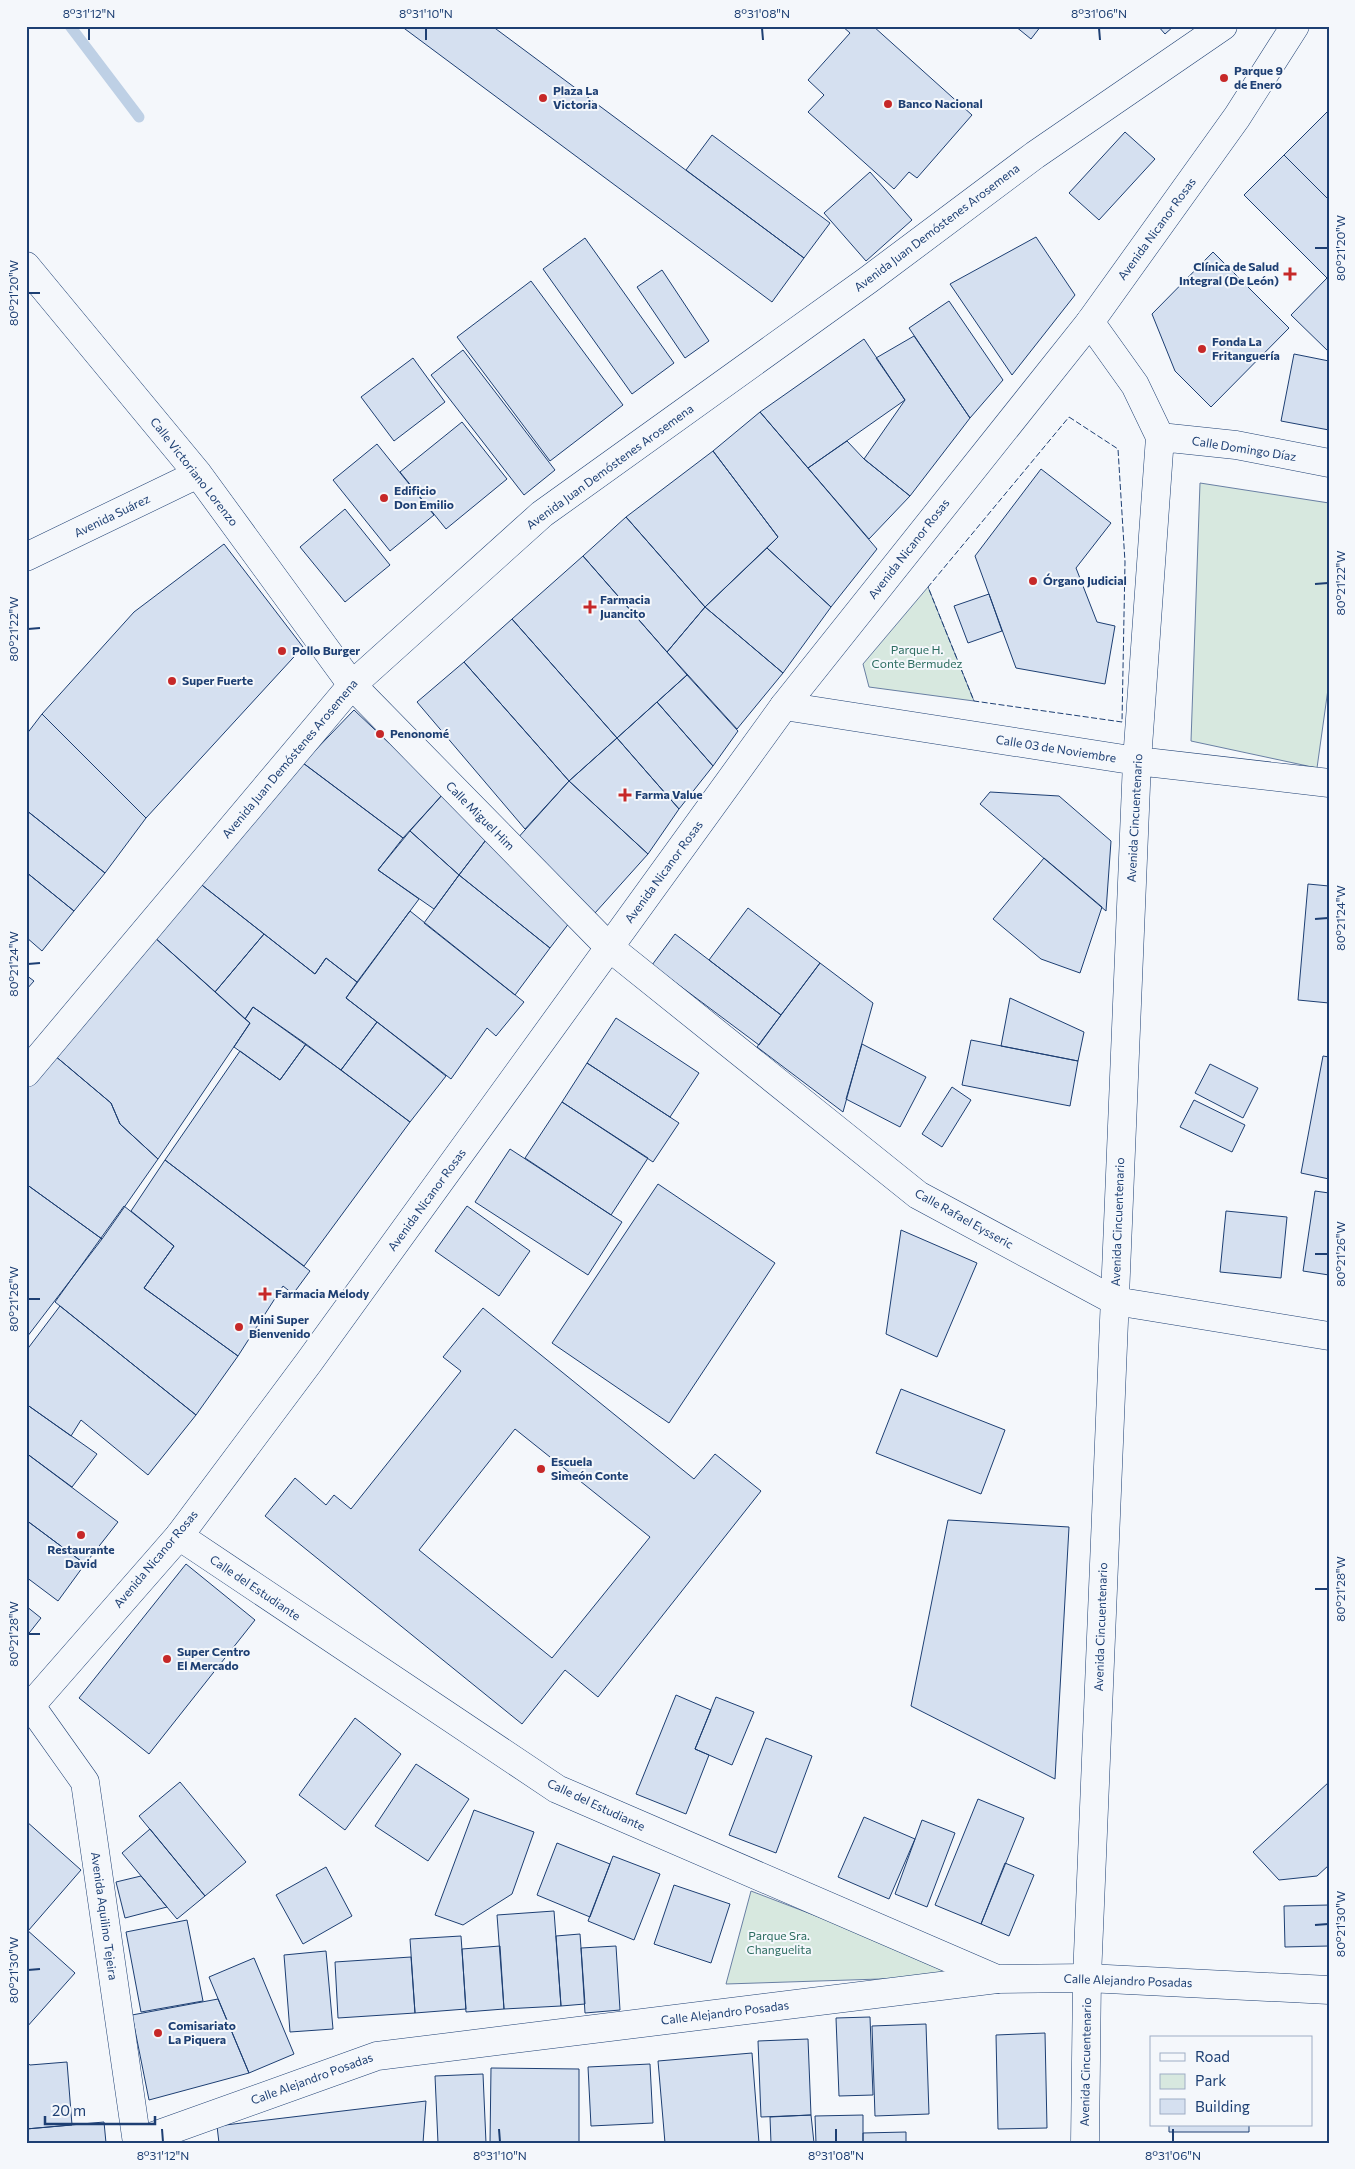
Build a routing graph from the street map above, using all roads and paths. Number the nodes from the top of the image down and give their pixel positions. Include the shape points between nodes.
1 (1223, 26) edge
2 (1295, 26) edge
3 (26, 266) edge
4 (1090, 322) junction
5 (1160, 437) junction
6 (1329, 463) edge
7 (198, 474) junction
8 (26, 557) edge
9 (352, 685) junction
10 (784, 706) junction
11 (1137, 761) junction
12 (1329, 783) edge
13 (609, 947) junction
14 (26, 1073) edge
15 (1115, 1301) junction
16 (1329, 1336) edge
17 (179, 1536) junction
18 (28, 1709) edge
19 (1087, 1978) junction
20 (997, 1979) junction
21 (1329, 1990) edge
22 (137, 2143) edge
23 (1085, 2143) edge

1 - 9 street, Avenida Juan Demóstenes Arosemena via 1035,155 868,280 542,514
2 - 4 street, Avenida Nicanor Rosas via 1237,117
3 - 7 street, Calle Victoriano Lorenzo
4 - 5 street, Avenida Cincuentenario via 1135,385
4 - 10 street, Avenida Nicanor Rosas
5 - 6 street, Calle Domingo Díaz via 1236,445
5 - 11 street, Avenida Cincuentenario
7 - 8 street, Avenida Suárez
7 - 9 street, Calle Victoriano Lorenzo
9 - 13 street, Calle Miguel Him
9 - 14 street, Avenida Juan Demóstenes Arosemena
10 - 11 street, Calle 03 de Noviembre
10 - 13 street, Avenida Nicanor Rosas
11 - 12 street, Calle 03 de Noviembre
11 - 15 street, Avenida Cincuentenario
13 - 15 street, Calle Rafael Eysseric via 918,1196
13 - 17 street, Avenida Nicanor Rosas
15 - 16 street, Calle Rafael Eysseric
15 - 19 street, Avenida Cincuentenario
17 - 18 street, Avenida Nicanor Rosas
17 - 20 street, Calle del Estudiante via 557,1789
18 - 22 street, Avenida Aquilino Tejeira via 85,1782
19 - 20 street, Calle Alejandro Posadas
19 - 21 street, Calle Alejandro Posadas
19 - 23 street, Avenida Cincuentenario
20 - 22 street, Calle Alejandro Posadas via 377,2056

